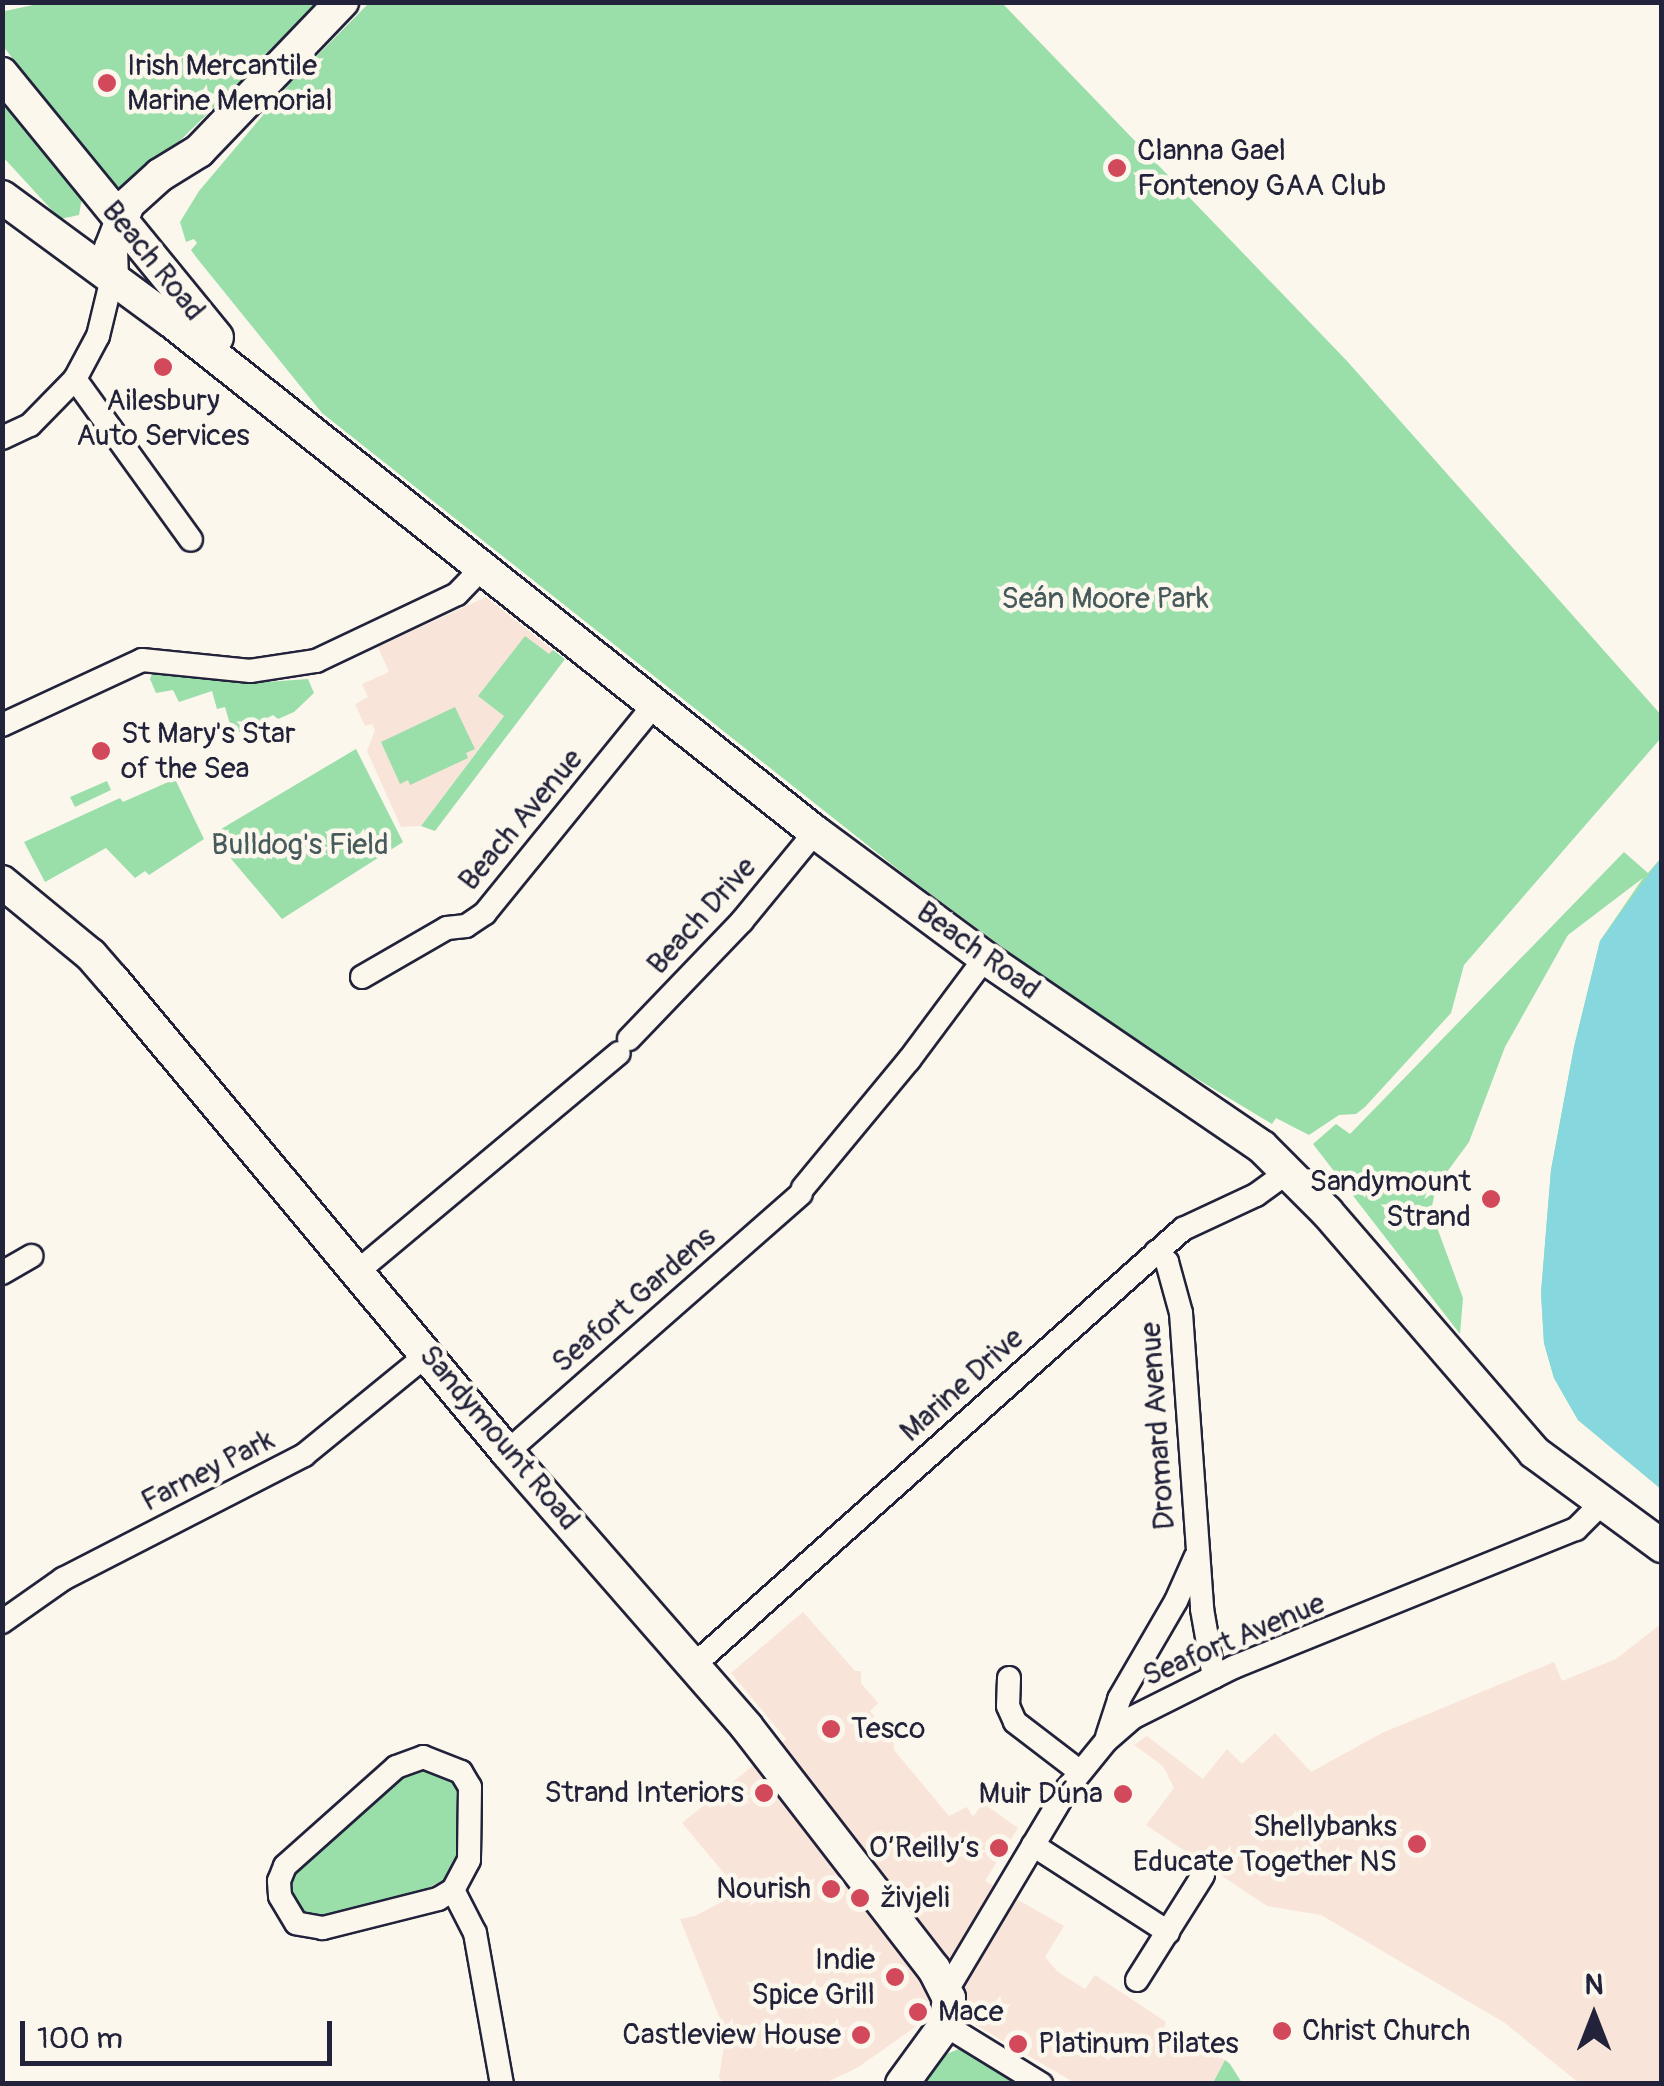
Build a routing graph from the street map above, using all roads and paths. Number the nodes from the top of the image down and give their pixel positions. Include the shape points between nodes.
1 (342, 2) edge
2 (2, 74) edge
3 (2, 178) edge
4 (2, 197) edge
5 (120, 218) junction
6 (43, 231) junction
7 (112, 278) junction
8 (75, 379) junction
9 (2, 438) edge
10 (314, 438) junction
11 (191, 540) dead end
12 (483, 567) junction
13 (655, 704) junction
14 (2, 725) edge
15 (816, 832) junction
16 (2, 882) edge
17 (985, 958) junction
18 (362, 977) dead end
19 (1286, 1174) junction
20 (1156, 1252) junction
21 (32, 1256) dead end
22 (357, 1272) junction
23 (2, 1273) edge
24 (428, 1354) junction
25 (508, 1452) junction
26 (1603, 1502) junction
27 (1662, 1546) edge
28 (1196, 1553) junction
29 (2, 1622) edge
30 (693, 1666) junction
31 (1214, 1677) junction
32 (1010, 1678) dead end
33 (1106, 1740) junction
34 (1080, 1771) junction
35 (1032, 1845) junction
36 (1203, 1875) dead end
37 (453, 1890) junction
38 (1168, 1932) junction
39 (1136, 1980) dead end
40 (947, 1990) junction
41 (945, 2025) junction
42 (502, 2084) edge
43 (902, 2084) edge
44 (1041, 2084) edge

1 - 5 main road via 199,151 160,174
2 - 5 main road, Beach Road
3 - 6 main road, Beach Road
4 - 6 main road, Beach Road
5 - 7 main road
5 - 10 main road, Beach Road via 196,315
6 - 7 main road, Beach Road
7 - 8 street via 98,336
7 - 10 main road, Beach Road
8 - 9 street via 30,424
8 - 11 street
10 - 12 main road, Beach Road
12 - 13 main road, Beach Road
12 - 14 street via 458,594 316,661 250,671 142,660
13 - 15 main road, Beach Road
13 - 18 street, Beach Avenue via 484,913
15 - 17 main road, Beach Road
15 - 22 street, Beach Drive via 624,1046
16 - 22 main road, Sandymount Road via 91,955
17 - 19 main road, Beach Road via 1240,1131
17 - 25 street, Seafort Gardens via 802,1191
19 - 20 street, Marine Drive via 1183,1229
19 - 26 main road, Beach Road via 1327,1212 1534,1452
20 - 28 street, Dromard Avenue via 1167,1262 1181,1313
20 - 30 street, Marine Drive
21 - 23 street
22 - 24 main road, Sandymount Road
24 - 25 main road, Sandymount Road
24 - 29 street, Farney Park via 304,1455 52,1585
25 - 30 main road, Sandymount Road
26 - 27 main road, Beach Road
26 - 31 street, Seafort Avenue via 1576,1529
28 - 31 street
28 - 33 street, Dromard Avenue via 1119,1699
30 - 40 main road, Sandymount Road
31 - 33 street, Seafort Avenue via 1132,1718
32 - 34 street via 1008,1706 1015,1722
33 - 34 street, Seafort Avenue
34 - 35 street, Seafort Avenue
35 - 38 street
35 - 40 street, Seafort Avenue
36 - 38 street
37 - 37 street via 469,1860 470,1786 460,1772 423,1756 381,1780 285,1866 279,1881 289,1916 315,1928
37 - 42 street via 475,1934
38 - 39 street
40 - 41 main road
41 - 43 main road
41 - 44 street

